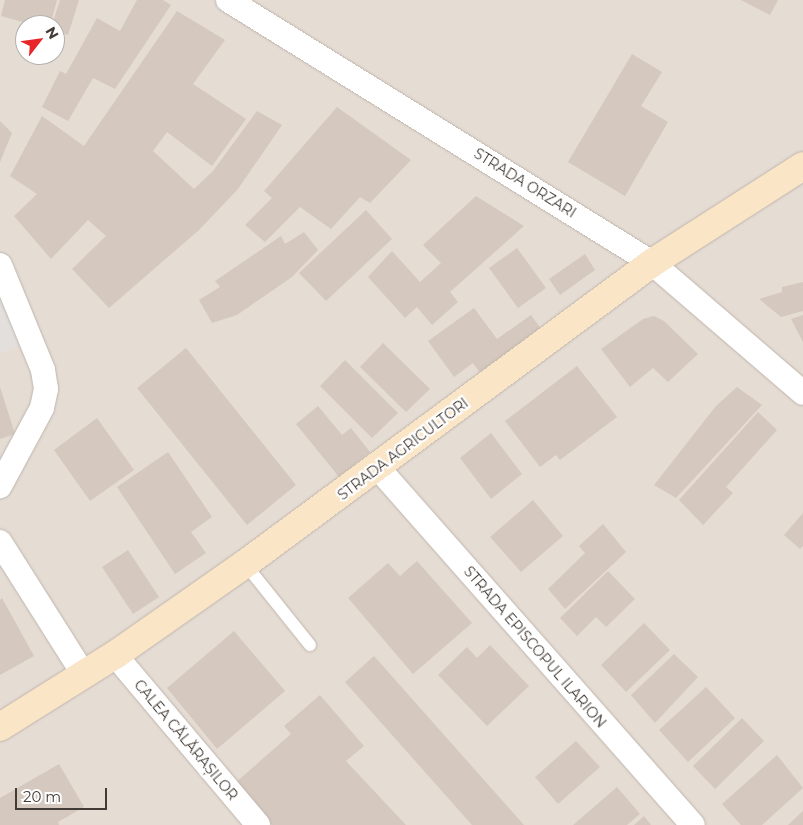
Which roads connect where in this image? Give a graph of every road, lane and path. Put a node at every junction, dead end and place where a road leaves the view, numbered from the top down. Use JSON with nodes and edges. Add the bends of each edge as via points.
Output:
{"nodes":[{"id":1,"x":228,"y":0,"type":"edge"},
{"id":2,"x":803,"y":166,"type":"edge"},
{"id":3,"x":652,"y":263,"type":"junction"},
{"id":4,"x":0,"y":265,"type":"edge"},
{"id":5,"x":803,"y":393,"type":"edge"},
{"id":6,"x":378,"y":468,"type":"junction"},
{"id":7,"x":0,"y":486,"type":"edge"},
{"id":8,"x":0,"y":542,"type":"edge"},
{"id":9,"x":245,"y":564,"type":"junction"},
{"id":10,"x":310,"y":645,"type":"dead end"},
{"id":11,"x":115,"y":655,"type":"junction"},
{"id":12,"x":84,"y":675,"type":"junction"},
{"id":13,"x":0,"y":727,"type":"edge"},
{"id":14,"x":258,"y":825,"type":"edge"},
{"id":15,"x":693,"y":825,"type":"edge"}],
"edges":[{"from":1,"to":3,"type":"street","name":"STRADA ORZARI"},
{"from":2,"to":3,"type":"street","name":"STRADA AGRICULTORI"},
{"from":3,"to":5,"type":"street","name":"STRADA ORZARI"},
{"from":3,"to":6,"type":"street","name":"STRADA AGRICULTORI"},
{"from":4,"to":7,"type":"street","via":[[43,370],[46,389],[42,408]]},
{"from":6,"to":9,"type":"street","name":"STRADA AGRICULTORI"},
{"from":6,"to":15,"type":"street","name":"STRADA EPISCOPUL ILARION"},
{"from":8,"to":12,"type":"street"},
{"from":9,"to":10,"type":"lane"},
{"from":9,"to":11,"type":"street","name":"STRADA AGRICULTORI"},
{"from":11,"to":12,"type":"street","name":"STRADA AGRICULTORI"},
{"from":11,"to":14,"type":"street","name":"CALEA CĂLĂRAȘILOR"},
{"from":12,"to":13,"type":"street","name":"STRADA AGRICULTORI"}]}
